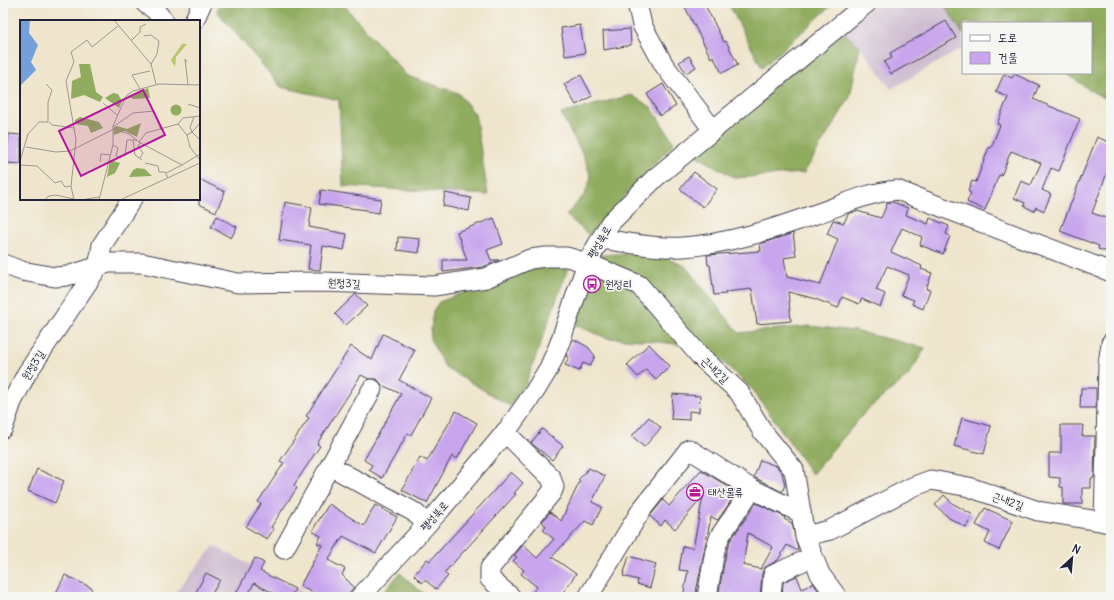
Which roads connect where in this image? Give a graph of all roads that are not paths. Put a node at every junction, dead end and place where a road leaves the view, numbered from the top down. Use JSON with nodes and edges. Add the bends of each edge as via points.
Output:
{"nodes":[{"id":1,"x":145,"y":3,"type":"edge"},
{"id":2,"x":202,"y":3,"type":"edge"},
{"id":3,"x":637,"y":3,"type":"edge"},
{"id":4,"x":867,"y":3,"type":"edge"},
{"id":5,"x":163,"y":20,"type":"edge"},
{"id":6,"x":194,"y":20,"type":"edge"},
{"id":7,"x":713,"y":130,"type":"junction"},
{"id":8,"x":131,"y":200,"type":"edge"},
{"id":9,"x":601,"y":239,"type":"junction"},
{"id":10,"x":587,"y":263,"type":"junction"},
{"id":11,"x":3,"y":264,"type":"edge"},
{"id":12,"x":98,"y":267,"type":"junction"},
{"id":13,"x":1111,"y":272,"type":"edge"},
{"id":14,"x":1111,"y":343,"type":"edge"},
{"id":15,"x":372,"y":389,"type":"dead end"},
{"id":16,"x":3,"y":428,"type":"edge"},
{"id":17,"x":505,"y":432,"type":"junction"},
{"id":18,"x":330,"y":466,"type":"junction"},
{"id":19,"x":752,"y":489,"type":"junction"},
{"id":20,"x":800,"y":513,"type":"junction"},
{"id":21,"x":1108,"y":523,"type":"edge"},
{"id":22,"x":427,"y":524,"type":"junction"},
{"id":23,"x":805,"y":536,"type":"junction"},
{"id":24,"x":284,"y":549,"type":"dead end"},
{"id":25,"x":812,"y":557,"type":"junction"},
{"id":26,"x":360,"y":597,"type":"edge"},
{"id":27,"x":511,"y":597,"type":"edge"},
{"id":28,"x":588,"y":597,"type":"edge"},
{"id":29,"x":707,"y":597,"type":"edge"},
{"id":30,"x":771,"y":597,"type":"edge"},
{"id":31,"x":837,"y":597,"type":"edge"}],
"edges":[{"from":1,"to":5,"type":"street"},
{"from":2,"to":6,"type":"street"},
{"from":3,"to":7,"type":"street","via":[[642,26],[664,66]]},
{"from":4,"to":7,"type":"street","name":"팽성북로"},
{"from":7,"to":9,"type":"street","name":"팽성북로","via":[[655,178],[610,223]]},
{"from":8,"to":12,"type":"street","name":"원정3길","via":[[102,245]]},
{"from":9,"to":10,"type":"street","name":"팽성북로"},
{"from":9,"to":13,"type":"street","via":[[682,247],[734,239],[813,216],[864,195],[897,190]]},
{"from":10,"to":12,"type":"street","name":"원정3길","via":[[567,257],[530,259],[486,278],[434,286],[323,282],[238,283],[142,263],[109,263]]},
{"from":10,"to":17,"type":"street","name":"팽성북로","via":[[549,368]]},
{"from":10,"to":20,"type":"street","name":"근내2길","via":[[639,285],[700,356],[739,392],[763,432],[794,470]]},
{"from":11,"to":12,"type":"street","name":"원정3길","via":[[22,271],[55,277]]},
{"from":12,"to":16,"type":"street","name":"원정3길","via":[[27,373],[12,402]]},
{"from":14,"to":21,"type":"street","name":"근내2길","via":[[1108,364]]},
{"from":15,"to":18,"type":"street"},
{"from":17,"to":22,"type":"street","name":"팽성북로"},
{"from":17,"to":27,"type":"street","via":[[551,478],[554,487],[490,568],[490,579]]},
{"from":18,"to":22,"type":"street","via":[[414,512]]},
{"from":18,"to":24,"type":"street"},
{"from":19,"to":20,"type":"street"},
{"from":19,"to":28,"type":"street","via":[[689,448],[642,509]]},
{"from":19,"to":29,"type":"street","via":[[720,536]]},
{"from":20,"to":23,"type":"street","name":"근내2길"},
{"from":21,"to":23,"type":"street","name":"근내2길","via":[[1038,511],[969,487],[931,480],[912,487],[830,530]]},
{"from":22,"to":26,"type":"street","name":"팽성북로"},
{"from":23,"to":25,"type":"street","name":"근내2길"},
{"from":25,"to":30,"type":"street","via":[[773,574]]},
{"from":25,"to":31,"type":"street","name":"근내2길","via":[[820,574]]}]}
